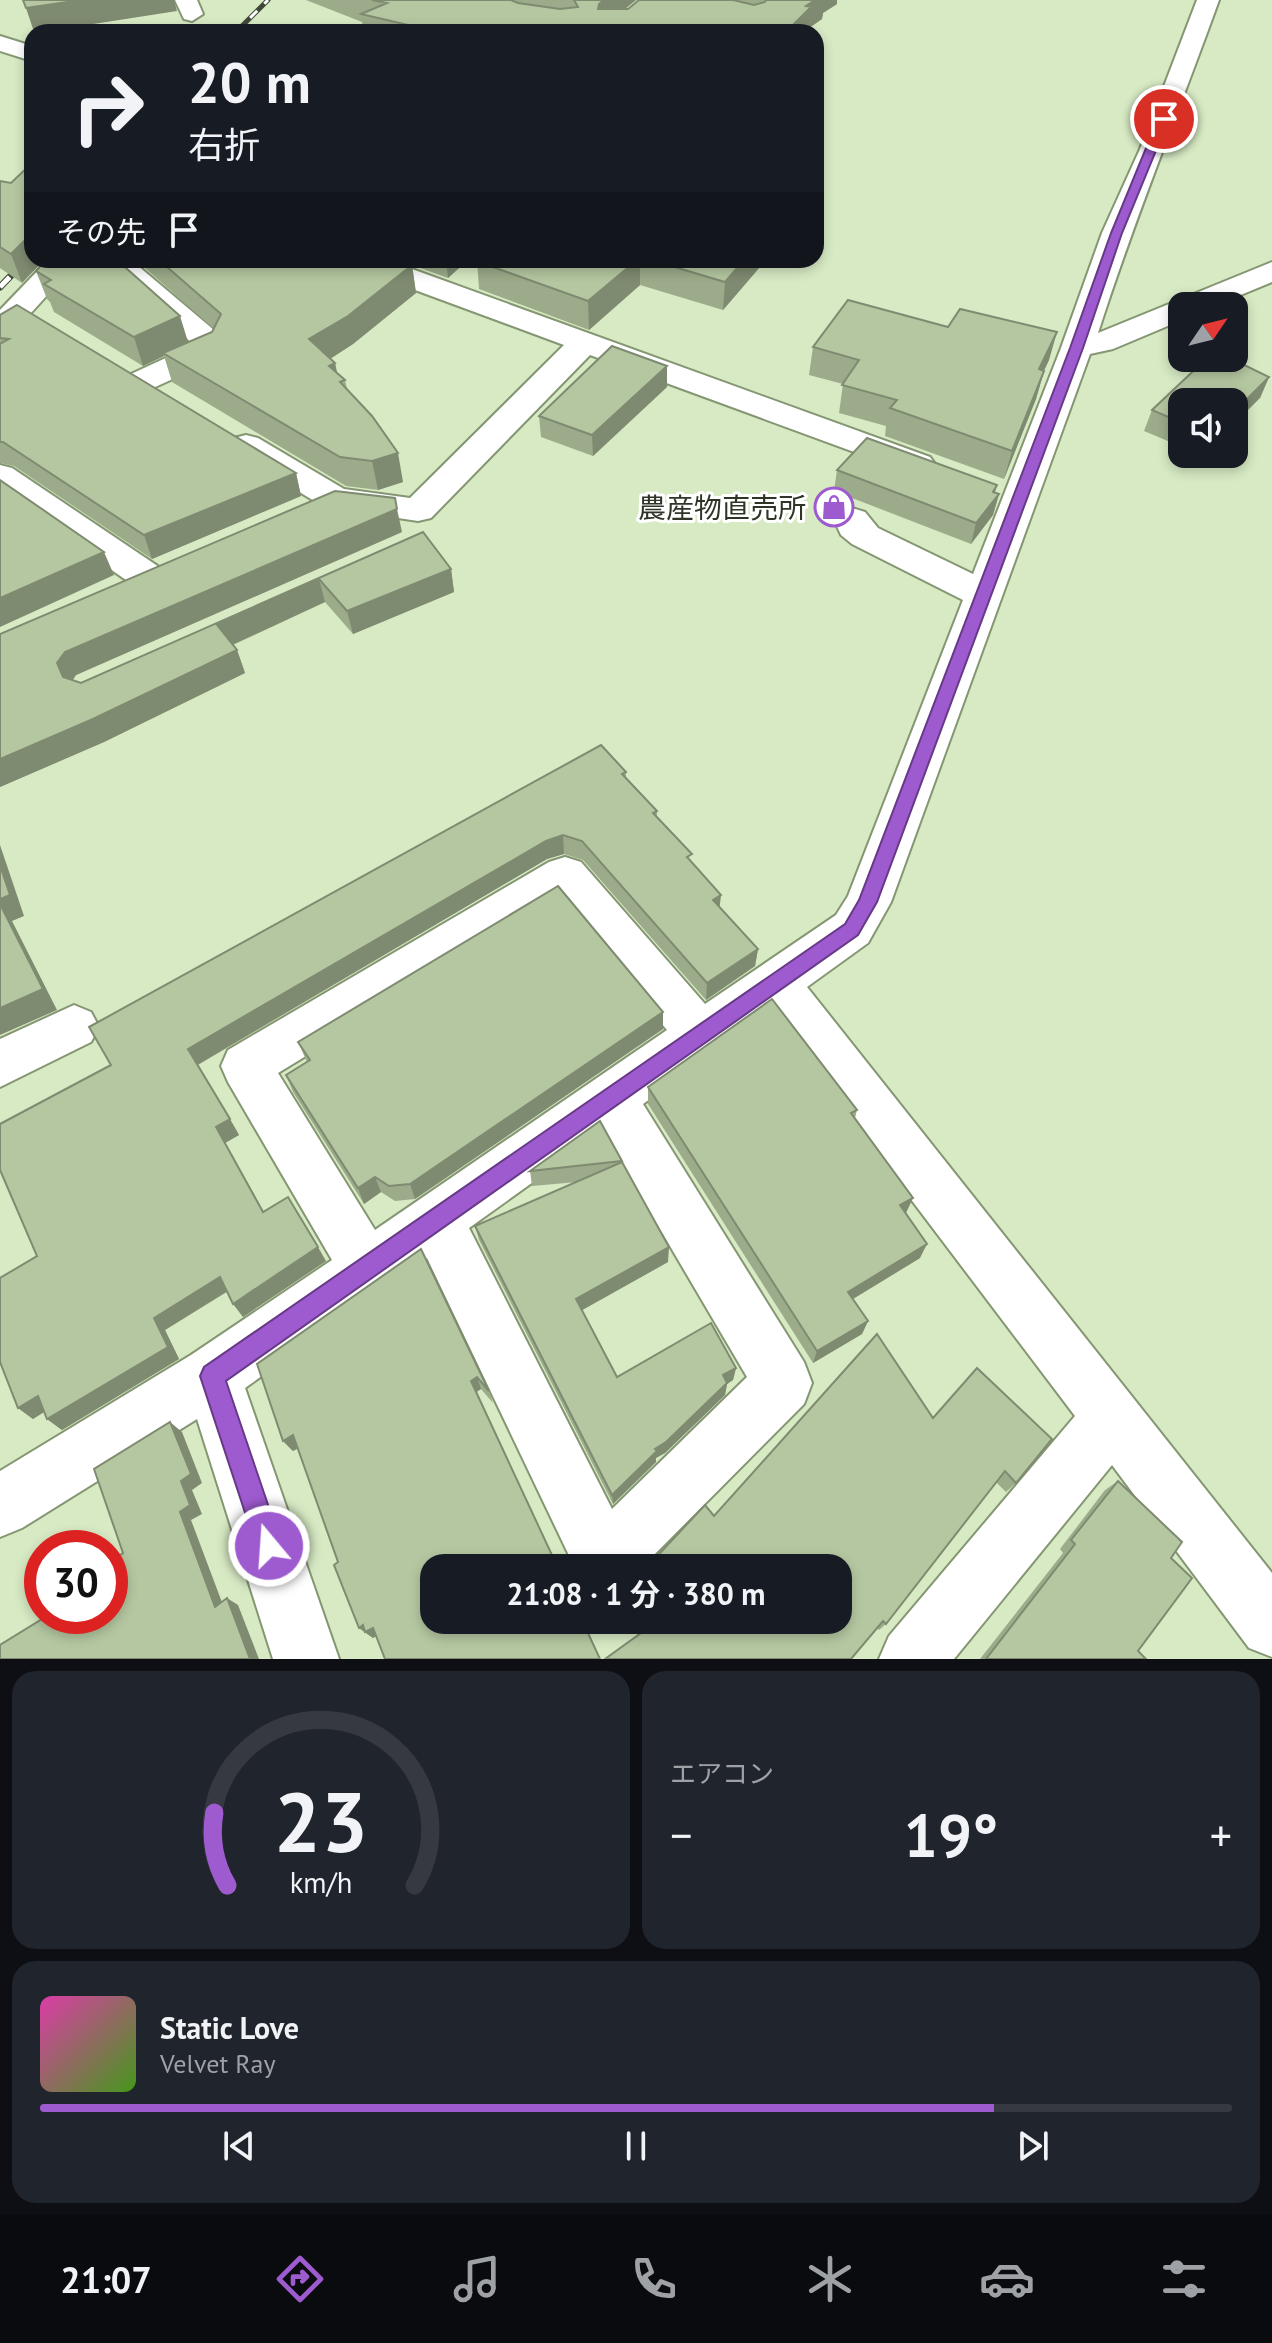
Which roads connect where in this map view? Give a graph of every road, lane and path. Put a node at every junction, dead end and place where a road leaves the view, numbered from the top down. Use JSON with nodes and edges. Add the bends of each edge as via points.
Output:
{"nodes":[{"id":1,"x":1208,"y":0,"type":"edge"},
{"id":2,"x":0,"y":43,"type":"edge"},
{"id":3,"x":24,"y":51,"type":"edge"},
{"id":4,"x":56,"y":268,"type":"edge"},
{"id":5,"x":122,"y":268,"type":"edge"},
{"id":6,"x":382,"y":268,"type":"edge"},
{"id":7,"x":479,"y":268,"type":"dead end"},
{"id":8,"x":1272,"y":271,"type":"edge"},
{"id":9,"x":1222,"y":292,"type":"edge"},
{"id":10,"x":452,"y":294,"type":"junction"},
{"id":11,"x":1168,"y":315,"type":"edge"},
{"id":12,"x":7,"y":320,"type":"edge"},
{"id":13,"x":51,"y":326,"type":"edge"},
{"id":14,"x":585,"y":342,"type":"junction"},
{"id":15,"x":1077,"y":348,"type":"junction"},
{"id":16,"x":142,"y":381,"type":"edge"},
{"id":17,"x":220,"y":429,"type":"edge"},
{"id":18,"x":944,"y":473,"type":"edge"},
{"id":19,"x":0,"y":476,"type":"edge"},
{"id":20,"x":336,"y":499,"type":"junction"},
{"id":21,"x":418,"y":510,"type":"junction"},
{"id":22,"x":293,"y":517,"type":"edge"},
{"id":23,"x":852,"y":520,"type":"dead end"},
{"id":24,"x":409,"y":547,"type":"edge"},
{"id":25,"x":982,"y":594,"type":"junction"},
{"id":26,"x":109,"y":597,"type":"edge"},
{"id":27,"x":775,"y":983,"type":"junction"},
{"id":28,"x":74,"y":1027,"type":"dead end"},
{"id":29,"x":701,"y":1035,"type":"junction"},
{"id":30,"x":0,"y":1064,"type":"edge"},
{"id":31,"x":611,"y":1098,"type":"junction"},
{"id":32,"x":437,"y":1220,"type":"junction"},
{"id":33,"x":367,"y":1267,"type":"junction"},
{"id":34,"x":212,"y":1376,"type":"junction"},
{"id":35,"x":1113,"y":1417,"type":"junction"},
{"id":36,"x":2,"y":1498,"type":"edge"},
{"id":37,"x":1272,"y":1625,"type":"edge"},
{"id":38,"x":306,"y":1659,"type":"edge"},
{"id":39,"x":912,"y":1659,"type":"edge"}],
"edges":[{"from":1,"to":15,"type":"street","via":[[1116,233]]},
{"from":2,"to":3,"type":"street"},
{"from":4,"to":12,"type":"street"},
{"from":5,"to":16,"type":"street","via":[[210,343],[201,355]]},
{"from":6,"to":10,"type":"street"},
{"from":7,"to":10,"type":"street"},
{"from":8,"to":9,"type":"street"},
{"from":10,"to":14,"type":"street"},
{"from":11,"to":15,"type":"street"},
{"from":12,"to":13,"type":"street","via":[[37,318]]},
{"from":14,"to":18,"type":"street"},
{"from":14,"to":21,"type":"street"},
{"from":15,"to":25,"type":"street","via":[[1003,495]]},
{"from":17,"to":20,"type":"street"},
{"from":19,"to":26,"type":"street","via":[[164,572]]},
{"from":20,"to":21,"type":"street"},
{"from":20,"to":22,"type":"street"},
{"from":21,"to":24,"type":"street","via":[[424,540]]},
{"from":23,"to":25,"type":"street","via":[[865,536]]},
{"from":25,"to":27,"type":"street","via":[[868,902],[852,929]]},
{"from":27,"to":29,"type":"street"},
{"from":27,"to":35,"type":"street"},
{"from":28,"to":30,"type":"street"},
{"from":29,"to":31,"type":"street"},
{"from":29,"to":33,"type":"street","via":[[565,875],[246,1066]]},
{"from":31,"to":32,"type":"street"},
{"from":31,"to":32,"type":"street","via":[[783,1383],[604,1560]]},
{"from":32,"to":33,"type":"street"},
{"from":33,"to":34,"type":"street"},
{"from":34,"to":36,"type":"street"},
{"from":34,"to":38,"type":"street"},
{"from":35,"to":37,"type":"street"},
{"from":35,"to":39,"type":"street"}]}
